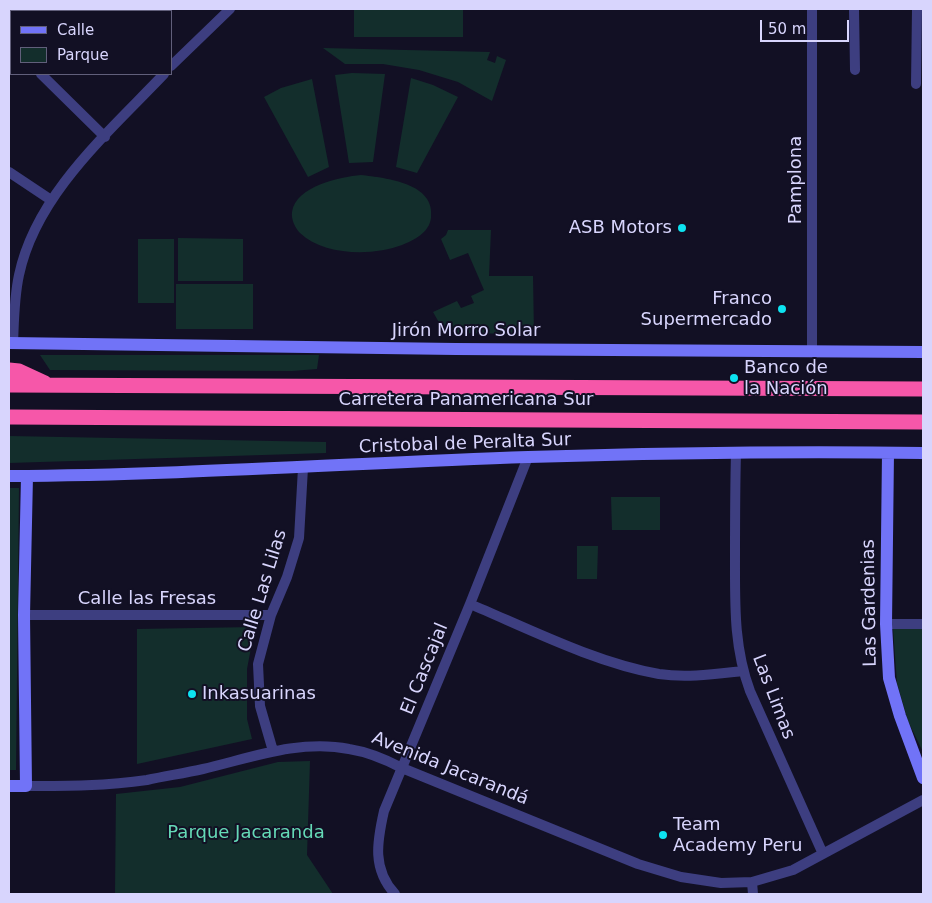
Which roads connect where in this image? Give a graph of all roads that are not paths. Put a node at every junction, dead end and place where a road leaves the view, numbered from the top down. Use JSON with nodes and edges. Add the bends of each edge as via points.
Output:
{"nodes":[{"id":1,"x":230,"y":9,"type":"edge"},
{"id":2,"x":812,"y":9,"type":"edge"},
{"id":3,"x":854,"y":9,"type":"edge"},
{"id":4,"x":917,"y":9,"type":"edge"},
{"id":5,"x":172,"y":65,"type":"edge"},
{"id":6,"x":855,"y":70,"type":"dead end"},
{"id":7,"x":42,"y":75,"type":"edge"},
{"id":8,"x":163,"y":75,"type":"edge"},
{"id":9,"x":916,"y":84,"type":"dead end"},
{"id":10,"x":105,"y":137,"type":"junction"},
{"id":11,"x":9,"y":172,"type":"edge"},
{"id":12,"x":51,"y":200,"type":"junction"},
{"id":13,"x":11,"y":344,"type":"edge"},
{"id":14,"x":812,"y":350,"type":"junction"},
{"id":15,"x":923,"y":352,"type":"edge"},
{"id":16,"x":9,"y":370,"type":"edge"},
{"id":17,"x":9,"y":385,"type":"edge"},
{"id":18,"x":51,"y":385,"type":"junction"},
{"id":19,"x":923,"y":389,"type":"edge"},
{"id":20,"x":9,"y":417,"type":"edge"},
{"id":21,"x":923,"y":422,"type":"edge"},
{"id":22,"x":736,"y":453,"type":"junction"},
{"id":23,"x":888,"y":453,"type":"junction"},
{"id":24,"x":923,"y":453,"type":"edge"},
{"id":25,"x":528,"y":457,"type":"junction"},
{"id":26,"x":303,"y":468,"type":"junction"},
{"id":27,"x":9,"y":476,"type":"edge"},
{"id":28,"x":27,"y":476,"type":"junction"},
{"id":29,"x":470,"y":604,"type":"junction"},
{"id":30,"x":24,"y":615,"type":"junction"},
{"id":31,"x":271,"y":615,"type":"junction"},
{"id":32,"x":886,"y":624,"type":"junction"},
{"id":33,"x":923,"y":624,"type":"edge"},
{"id":34,"x":742,"y":671,"type":"junction"},
{"id":35,"x":273,"y":751,"type":"junction"},
{"id":36,"x":402,"y":768,"type":"junction"},
{"id":37,"x":923,"y":778,"type":"edge"},
{"id":38,"x":9,"y":786,"type":"edge"},
{"id":39,"x":26,"y":786,"type":"junction"},
{"id":40,"x":923,"y":800,"type":"edge"},
{"id":41,"x":823,"y":854,"type":"junction"},
{"id":42,"x":752,"y":882,"type":"junction"},
{"id":43,"x":394,"y":894,"type":"edge"},
{"id":44,"x":753,"y":894,"type":"edge"}],
"edges":[{"from":1,"to":5,"type":"street"},
{"from":2,"to":14,"type":"street","name":"Pamplona"},
{"from":3,"to":6,"type":"street"},
{"from":4,"to":9,"type":"street"},
{"from":7,"to":10,"type":"street"},
{"from":8,"to":10,"type":"street"},
{"from":10,"to":12,"type":"street"},
{"from":11,"to":12,"type":"street"},
{"from":12,"to":13,"type":"street","via":[[36,227],[19,274]]},
{"from":13,"to":14,"type":"street","name":"Jirón Morro Solar"},
{"from":14,"to":15,"type":"street","name":"Jirón Morro Solar"},
{"from":16,"to":18,"type":"highway"},
{"from":17,"to":18,"type":"highway","name":"Carretera Panamericana Sur"},
{"from":18,"to":19,"type":"highway","name":"Carretera Panamericana Sur"},
{"from":20,"to":21,"type":"highway","name":"Carretera Panamericana Sur"},
{"from":22,"to":23,"type":"street","name":"Cristobal de Peralta Sur"},
{"from":22,"to":25,"type":"street","name":"Cristobal de Peralta Sur"},
{"from":22,"to":34,"type":"street","name":"Las Limas","via":[[735,616]]},
{"from":23,"to":24,"type":"street","name":"Cristobal de Peralta Sur"},
{"from":23,"to":32,"type":"street","name":"Las Gardenias"},
{"from":25,"to":26,"type":"street","name":"Cristobal de Peralta Sur"},
{"from":25,"to":29,"type":"street","name":"El Cascajal"},
{"from":26,"to":28,"type":"street","name":"Cristobal de Peralta Sur"},
{"from":26,"to":31,"type":"street","name":"Calle Las Lilas","via":[[299,538]]},
{"from":27,"to":28,"type":"street","name":"Cristobal de Peralta Sur"},
{"from":28,"to":30,"type":"street"},
{"from":29,"to":34,"type":"street","via":[[605,661],[660,674],[699,676]]},
{"from":29,"to":36,"type":"street","name":"El Cascajal"},
{"from":30,"to":31,"type":"street","name":"Calle las Fresas"},
{"from":30,"to":39,"type":"street"},
{"from":31,"to":35,"type":"street","name":"Calle Las Lilas","via":[[258,664],[260,706]]},
{"from":32,"to":33,"type":"street"},
{"from":32,"to":37,"type":"street","name":"Las Gardenias","via":[[889,678]]},
{"from":34,"to":41,"type":"street","name":"Las Limas"},
{"from":35,"to":36,"type":"street","name":"Avenida Jacarandá","via":[[317,746],[348,748]]},
{"from":35,"to":39,"type":"street","name":"Avenida Jacarandá","via":[[146,780],[101,786]]},
{"from":36,"to":42,"type":"street","name":"Avenida Jacarandá","via":[[638,864],[688,879]]},
{"from":36,"to":43,"type":"street","name":"El Cascajal","via":[[384,811],[378,837],[378,861],[383,880]]},
{"from":38,"to":39,"type":"street","name":"Avenida Jacarandá"},
{"from":40,"to":41,"type":"street","name":"Avenida Jacarandá"},
{"from":41,"to":42,"type":"street","name":"Avenida Jacarandá","via":[[794,870]]},
{"from":42,"to":44,"type":"street"}]}
